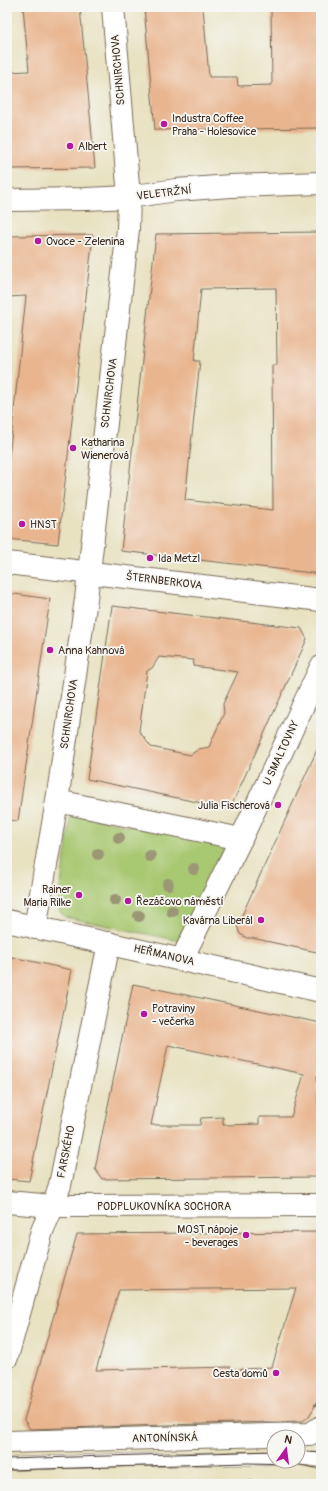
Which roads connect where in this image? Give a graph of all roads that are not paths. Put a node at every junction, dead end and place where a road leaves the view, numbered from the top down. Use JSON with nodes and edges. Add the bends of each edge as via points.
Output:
{"nodes":[{"id":1,"x":113,"y":7,"type":"edge"},
{"id":2,"x":321,"y":183,"type":"edge"},
{"id":3,"x":129,"y":197,"type":"junction"},
{"id":4,"x":7,"y":200,"type":"edge"},
{"id":5,"x":7,"y":563,"type":"edge"},
{"id":6,"x":89,"y":572,"type":"junction"},
{"id":7,"x":321,"y":600,"type":"edge"},
{"id":8,"x":321,"y":667,"type":"edge"},
{"id":9,"x":57,"y":801,"type":"junction"},
{"id":10,"x":241,"y":838,"type":"junction"},
{"id":11,"x":7,"y":921,"type":"edge"},
{"id":12,"x":35,"y":928,"type":"junction"},
{"id":13,"x":109,"y":943,"type":"junction"},
{"id":14,"x":182,"y":959,"type":"junction"},
{"id":15,"x":321,"y":991,"type":"edge"},
{"id":16,"x":7,"y":1202,"type":"edge"},
{"id":17,"x":321,"y":1205,"type":"edge"},
{"id":18,"x":53,"y":1206,"type":"junction"},
{"id":19,"x":7,"y":1357,"type":"edge"},
{"id":20,"x":321,"y":1427,"type":"edge"},
{"id":21,"x":7,"y":1442,"type":"edge"},
{"id":22,"x":266,"y":1458,"type":"edge"},
{"id":23,"x":306,"y":1459,"type":"edge"},
{"id":24,"x":318,"y":1460,"type":"edge"},
{"id":25,"x":7,"y":1464,"type":"edge"}],
"edges":[{"from":1,"to":3,"type":"street","name":"SCHNIRCHOVA"},
{"from":2,"to":3,"type":"street","name":"VELETRŽNÍ","via":[[231,186]]},
{"from":3,"to":4,"type":"street","name":"VELETRŽNÍ"},
{"from":3,"to":6,"type":"street","name":"SCHNIRCHOVA","via":[[128,229]]},
{"from":5,"to":6,"type":"street","name":"ŠTERNBERKOVA"},
{"from":6,"to":7,"type":"street","name":"ŠTERNBERKOVA"},
{"from":6,"to":9,"type":"street","name":"SCHNIRCHOVA"},
{"from":8,"to":10,"type":"street","name":"U SMALTOVNY"},
{"from":9,"to":10,"type":"street"},
{"from":9,"to":12,"type":"street"},
{"from":10,"to":14,"type":"street"},
{"from":11,"to":12,"type":"street","name":"HEŘMANOVA"},
{"from":12,"to":13,"type":"street","name":"HEŘMANOVA"},
{"from":13,"to":14,"type":"street","name":"HEŘMANOVA"},
{"from":13,"to":18,"type":"street","name":"FARSKÉHO","via":[[60,1185]]},
{"from":14,"to":15,"type":"street","name":"HEŘMANOVA"},
{"from":16,"to":18,"type":"street","name":"PODPLUKOVNÍKA SOCHORA"},
{"from":17,"to":18,"type":"street","name":"PODPLUKOVNÍKA SOCHORA"},
{"from":18,"to":19,"type":"street","name":"FARSKÉHO","via":[[42,1231]]},
{"from":20,"to":21,"type":"street","name":"ANTONÍNSKÁ","via":[[310,1434]]},
{"from":22,"to":25,"type":"lane"},
{"from":23,"to":24,"type":"lane"}]}
